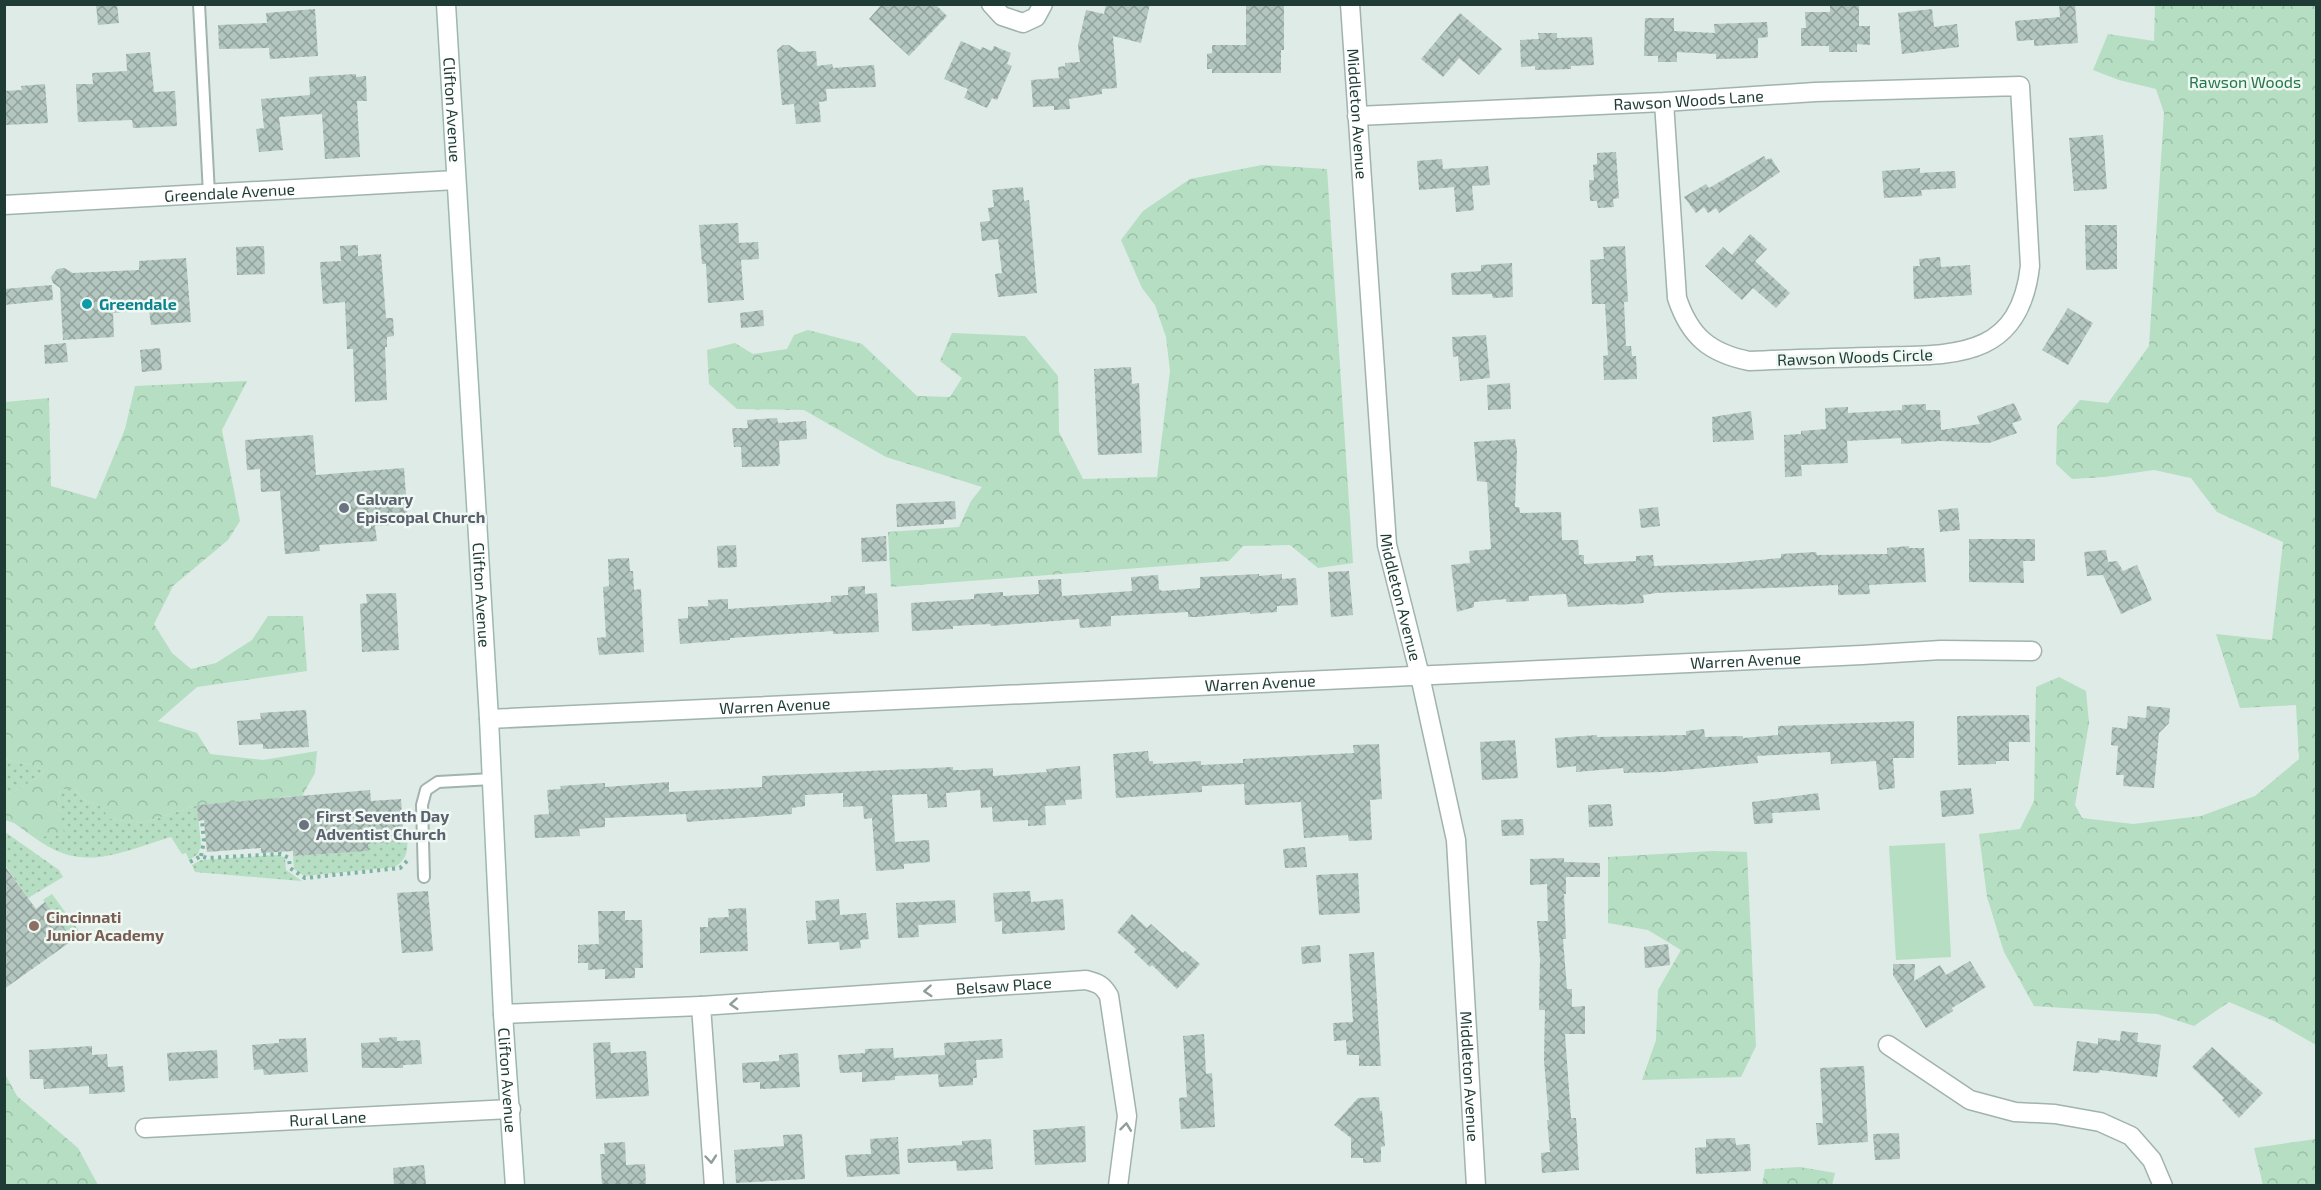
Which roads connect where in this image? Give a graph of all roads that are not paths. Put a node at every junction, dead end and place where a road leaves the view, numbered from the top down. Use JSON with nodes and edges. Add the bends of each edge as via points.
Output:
{"nodes":[{"id":1,"x":199,"y":4,"type":"edge"},
{"id":2,"x":446,"y":4,"type":"edge"},
{"id":3,"x":991,"y":4,"type":"edge"},
{"id":4,"x":1043,"y":4,"type":"edge"},
{"id":5,"x":1350,"y":4,"type":"edge"},
{"id":6,"x":2020,"y":86,"type":"joint"},
{"id":7,"x":1664,"y":102,"type":"junction"},
{"id":8,"x":1356,"y":116,"type":"junction"},
{"id":9,"x":456,"y":180,"type":"junction"},
{"id":10,"x":209,"y":194,"type":"junction"},
{"id":11,"x":4,"y":205,"type":"edge"},
{"id":12,"x":2032,"y":651,"type":"dead end"},
{"id":13,"x":1420,"y":676,"type":"junction"},
{"id":14,"x":489,"y":719,"type":"junction"},
{"id":15,"x":492,"y":779,"type":"junction"},
{"id":16,"x":424,"y":877,"type":"dead end"},
{"id":17,"x":701,"y":1006,"type":"junction"},
{"id":18,"x":503,"y":1014,"type":"junction"},
{"id":19,"x":1888,"y":1045,"type":"dead end"},
{"id":20,"x":511,"y":1109,"type":"junction"},
{"id":21,"x":145,"y":1128,"type":"dead end"},
{"id":22,"x":515,"y":1185,"type":"edge"},
{"id":23,"x":714,"y":1185,"type":"edge"},
{"id":24,"x":1118,"y":1185,"type":"edge"},
{"id":25,"x":1476,"y":1185,"type":"edge"},
{"id":26,"x":2163,"y":1185,"type":"edge"}],
"edges":[{"from":1,"to":10,"type":"lane"},
{"from":2,"to":9,"type":"street","name":"Clifton Avenue"},
{"from":3,"to":4,"type":"street","via":[[1002,16],[1023,23],[1036,17]]},
{"from":5,"to":8,"type":"street","name":"Middleton Avenue"},
{"from":6,"to":7,"type":"street","name":"Rawson Woods Lane","via":[[1815,92]]},
{"from":6,"to":7,"type":"street","name":"Rawson Woods Circle","via":[[2030,266],[2027,288],[2008,326],[1985,343],[1952,354],[1749,361],[1729,357],[1695,334],[1683,318],[1677,298]]},
{"from":7,"to":8,"type":"street","name":"Rawson Woods Lane"},
{"from":8,"to":13,"type":"street","name":"Middleton Avenue","via":[[1387,545]]},
{"from":9,"to":10,"type":"street","name":"Greendale Avenue"},
{"from":9,"to":14,"type":"street","name":"Clifton Avenue"},
{"from":10,"to":11,"type":"street","name":"Greendale Avenue"},
{"from":12,"to":13,"type":"street","name":"Warren Avenue","via":[[1941,650]]},
{"from":13,"to":14,"type":"street","name":"Warren Avenue"},
{"from":13,"to":25,"type":"street","name":"Middleton Avenue","via":[[1456,840]]},
{"from":14,"to":15,"type":"street","name":"Clifton Avenue"},
{"from":15,"to":16,"type":"lane","via":[[438,782],[426,790],[422,805]]},
{"from":15,"to":18,"type":"street","name":"Clifton Avenue"},
{"from":17,"to":18,"type":"street","name":"Belsaw Place"},
{"from":17,"to":23,"type":"street","one_way":true},
{"from":24,"to":17,"type":"street","name":"Belsaw Place","one_way":true,"via":[[1127,1116],[1109,996],[1098,983],[1086,980]]},
{"from":18,"to":20,"type":"street","name":"Clifton Avenue"},
{"from":19,"to":26,"type":"street","via":[[1970,1100],[2016,1112],[2100,1122],[2131,1136],[2152,1160]]},
{"from":20,"to":21,"type":"street","name":"Rural Lane"},
{"from":20,"to":22,"type":"street","name":"Clifton Avenue"}]}
